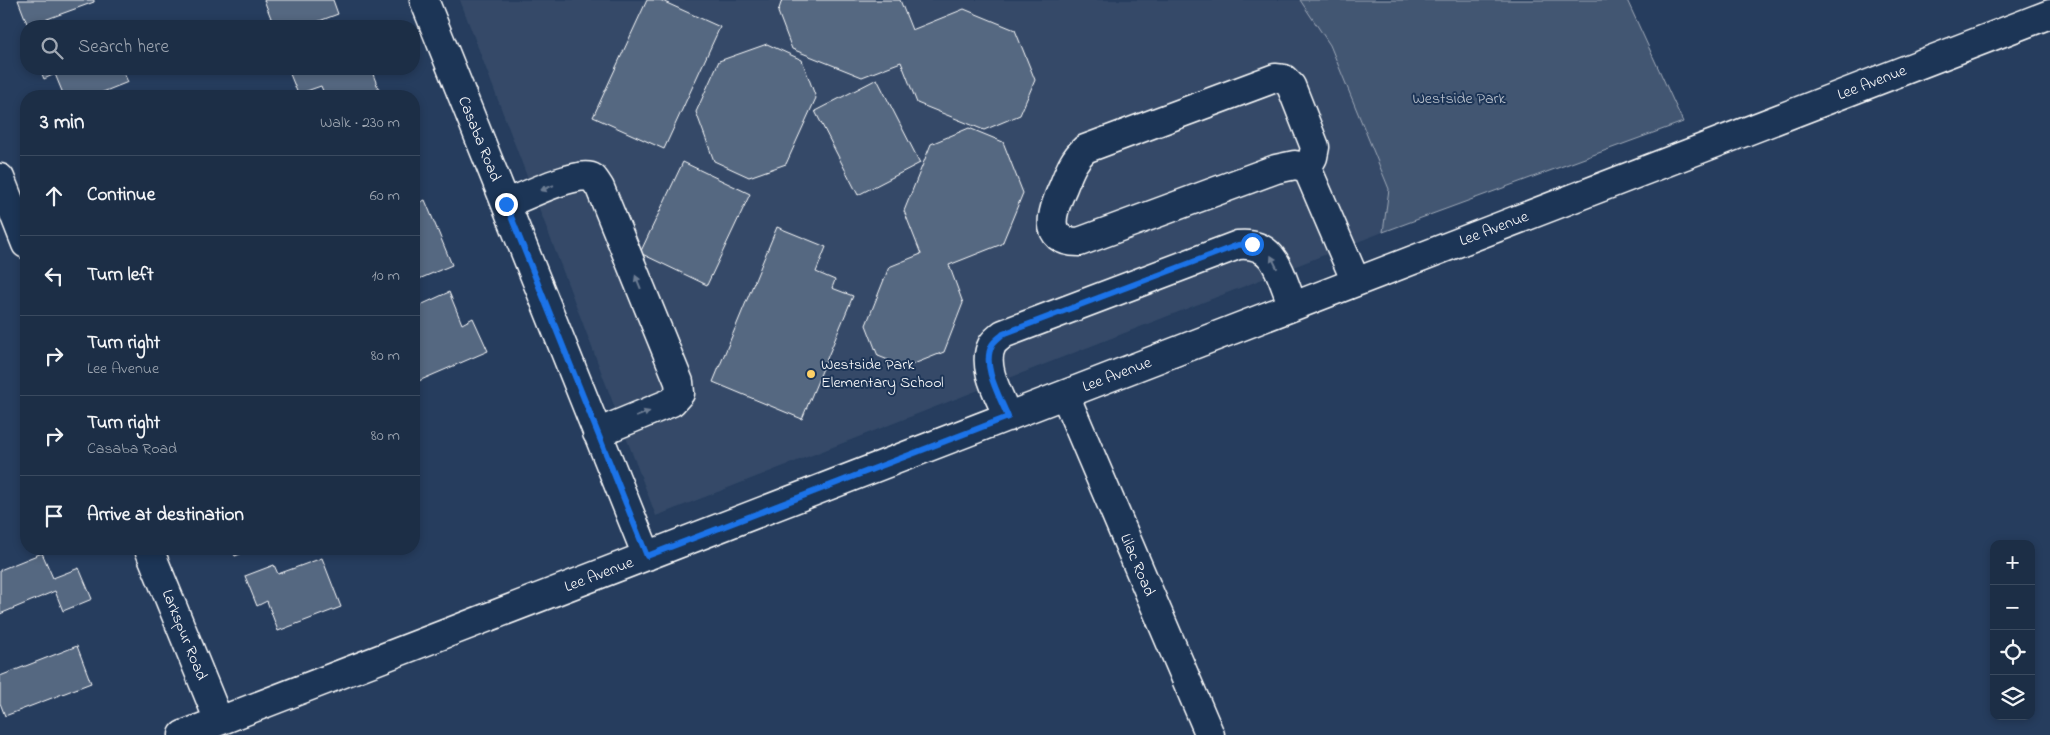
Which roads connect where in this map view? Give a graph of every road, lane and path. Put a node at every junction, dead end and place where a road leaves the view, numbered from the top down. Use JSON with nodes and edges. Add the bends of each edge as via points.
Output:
{"nodes":[{"id":1,"x":424,"y":0,"type":"edge"},
{"id":2,"x":2050,"y":14,"type":"edge"},
{"id":3,"x":1307,"y":168,"type":"junction"},
{"id":4,"x":0,"y":178,"type":"edge"},
{"id":5,"x":506,"y":204,"type":"junction"},
{"id":6,"x":20,"y":229,"type":"edge"},
{"id":7,"x":1356,"y":282,"type":"junction"},
{"id":8,"x":1293,"y":306,"type":"junction"},
{"id":9,"x":1065,"y":395,"type":"junction"},
{"id":10,"x":1008,"y":417,"type":"junction"},
{"id":11,"x":597,"y":433,"type":"junction"},
{"id":12,"x":151,"y":555,"type":"edge"},
{"id":13,"x":647,"y":556,"type":"junction"},
{"id":14,"x":219,"y":721,"type":"junction"},
{"id":15,"x":183,"y":735,"type":"edge"},
{"id":16,"x":1210,"y":735,"type":"edge"}],
"edges":[{"from":1,"to":5,"type":"street","name":"Casaba Road"},
{"from":2,"to":7,"type":"street","name":"Lee Avenue"},
{"from":3,"to":3,"type":"street","via":[[1314,147],[1291,86],[1284,79],[1275,78],[1085,150],[1075,158],[1051,220],[1060,237],[1079,242],[1276,169],[1295,165]]},
{"from":3,"to":7,"type":"street"},
{"from":4,"to":6,"type":"street"},
{"from":5,"to":11,"type":"street","name":"Casaba Road"},
{"from":11,"to":5,"type":"street","one_way":true,"via":[[672,402],[680,393],[679,382],[600,188],[592,178],[583,175],[571,178]]},
{"from":7,"to":8,"type":"street","name":"Lee Avenue"},
{"from":8,"to":9,"type":"street","name":"Lee Avenue"},
{"from":8,"to":10,"type":"street","one_way":true,"via":[[1271,255],[1252,244],[1238,245],[1003,334],[992,345],[989,360],[992,377]]},
{"from":9,"to":10,"type":"street","name":"Lee Avenue"},
{"from":9,"to":16,"type":"street","name":"Lilac Road"},
{"from":10,"to":13,"type":"street","name":"Lee Avenue"},
{"from":11,"to":13,"type":"street","name":"Casaba Road"},
{"from":12,"to":14,"type":"street","name":"Larkspur Road"},
{"from":13,"to":14,"type":"street","name":"Lee Avenue"},
{"from":14,"to":15,"type":"street","name":"Lee Avenue"}]}
